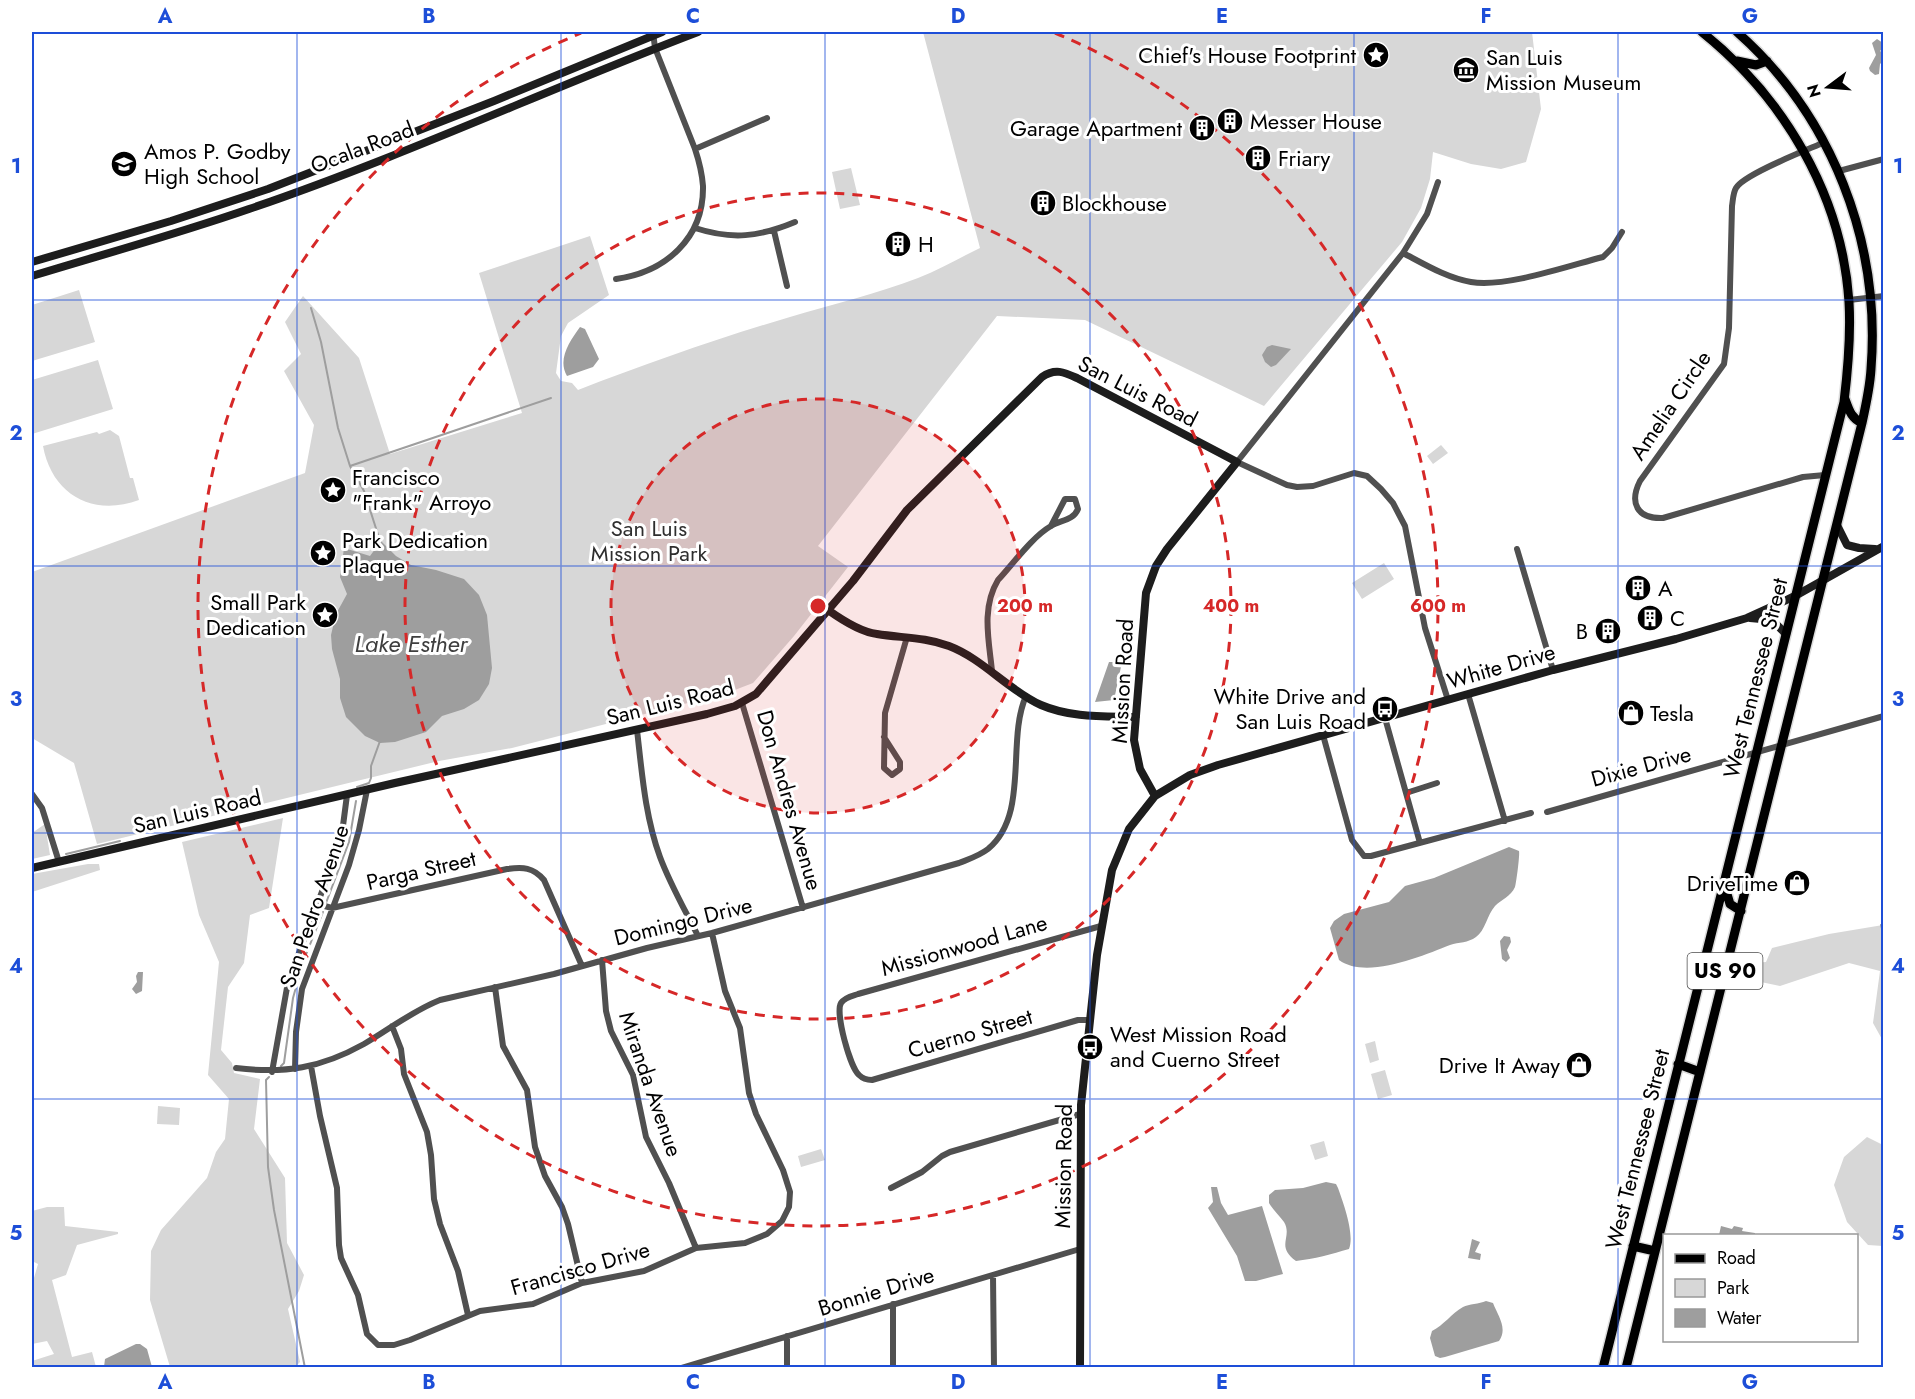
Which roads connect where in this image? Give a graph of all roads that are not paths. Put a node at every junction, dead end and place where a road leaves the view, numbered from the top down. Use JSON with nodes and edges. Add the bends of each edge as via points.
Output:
{"nodes":[{"id":1,"x":698,"y":32,"type":"edge"},
{"id":2,"x":1702,"y":32,"type":"edge"},
{"id":3,"x":1737,"y":32,"type":"edge"},
{"id":4,"x":656,"y":33,"type":"edge"},
{"id":5,"x":655,"y":48,"type":"junction"},
{"id":6,"x":1735,"y":60,"type":"junction"},
{"id":7,"x":1767,"y":61,"type":"junction"},
{"id":8,"x":767,"y":118,"type":"dead end"},
{"id":9,"x":442,"y":122,"type":"junction"},
{"id":10,"x":446,"y":134,"type":"junction"},
{"id":11,"x":1825,"y":142,"type":"junction"},
{"id":12,"x":695,"y":149,"type":"junction"},
{"id":13,"x":1804,"y":152,"type":"junction"},
{"id":14,"x":1884,"y":159,"type":"edge"},
{"id":15,"x":337,"y":162,"type":"junction"},
{"id":16,"x":326,"y":167,"type":"junction"},
{"id":17,"x":1839,"y":171,"type":"junction"},
{"id":18,"x":342,"y":174,"type":"junction"},
{"id":19,"x":330,"y":179,"type":"junction"},
{"id":20,"x":1438,"y":182,"type":"dead end"},
{"id":21,"x":249,"y":195,"type":"junction"},
{"id":22,"x":248,"y":210,"type":"junction"},
{"id":23,"x":795,"y":222,"type":"dead end"},
{"id":24,"x":150,"y":228,"type":"junction"},
{"id":25,"x":694,"y":228,"type":"junction"},
{"id":26,"x":774,"y":231,"type":"junction"},
{"id":27,"x":134,"y":232,"type":"junction"},
{"id":28,"x":1622,"y":232,"type":"dead end"},
{"id":29,"x":154,"y":240,"type":"junction"},
{"id":30,"x":137,"y":245,"type":"junction"},
{"id":31,"x":1403,"y":253,"type":"junction"},
{"id":32,"x":32,"y":262,"type":"edge"},
{"id":33,"x":32,"y":276,"type":"edge"},
{"id":34,"x":616,"y":279,"type":"dead end"},
{"id":35,"x":787,"y":286,"type":"dead end"},
{"id":36,"x":1884,"y":296,"type":"edge"},
{"id":37,"x":1870,"y":297,"type":"junction"},
{"id":38,"x":1849,"y":300,"type":"junction"},
{"id":39,"x":1844,"y":397,"type":"junction"},
{"id":40,"x":1863,"y":423,"type":"junction"},
{"id":41,"x":1237,"y":462,"type":"junction"},
{"id":42,"x":1825,"y":475,"type":"junction"},
{"id":43,"x":1837,"y":525,"type":"junction"},
{"id":44,"x":1051,"y":526,"type":"junction"},
{"id":45,"x":1881,"y":547,"type":"edge"},
{"id":46,"x":1517,"y":549,"type":"dead end"},
{"id":47,"x":1822,"y":581,"type":"junction"},
{"id":48,"x":1795,"y":596,"type":"junction"},
{"id":49,"x":828,"y":610,"type":"junction"},
{"id":50,"x":1747,"y":618,"type":"junction"},
{"id":51,"x":1786,"y":634,"type":"junction"},
{"id":52,"x":907,"y":637,"type":"junction"},
{"id":53,"x":1553,"y":669,"type":"junction"},
{"id":54,"x":992,"y":671,"type":"junction"},
{"id":55,"x":1468,"y":694,"type":"junction"},
{"id":56,"x":1026,"y":696,"type":"junction"},
{"id":57,"x":1448,"y":700,"type":"junction"},
{"id":58,"x":742,"y":703,"type":"junction"},
{"id":59,"x":1884,"y":716,"type":"edge"},
{"id":60,"x":1136,"y":717,"type":"junction"},
{"id":61,"x":1385,"y":718,"type":"junction"},
{"id":62,"x":637,"y":730,"type":"junction"},
{"id":63,"x":1323,"y":735,"type":"junction"},
{"id":64,"x":884,"y":737,"type":"junction"},
{"id":65,"x":1782,"y":745,"type":"junction"},
{"id":66,"x":1756,"y":754,"type":"junction"},
{"id":67,"x":1437,"y":783,"type":"dead end"},
{"id":68,"x":367,"y":790,"type":"junction"},
{"id":69,"x":1406,"y":793,"type":"junction"},
{"id":70,"x":32,"y":794,"type":"edge"},
{"id":71,"x":347,"y":795,"type":"junction"},
{"id":72,"x":1155,"y":796,"type":"junction"},
{"id":73,"x":1547,"y":812,"type":"dead end"},
{"id":74,"x":1531,"y":813,"type":"dead end"},
{"id":75,"x":1505,"y":821,"type":"junction"},
{"id":76,"x":1420,"y":843,"type":"junction"},
{"id":77,"x":58,"y":862,"type":"junction"},
{"id":78,"x":32,"y":868,"type":"edge"},
{"id":79,"x":1724,"y":884,"type":"junction"},
{"id":80,"x":317,"y":904,"type":"junction"},
{"id":81,"x":332,"y":908,"type":"junction"},
{"id":82,"x":803,"y":908,"type":"junction"},
{"id":83,"x":1741,"y":911,"type":"junction"},
{"id":84,"x":1101,"y":926,"type":"junction"},
{"id":85,"x":712,"y":933,"type":"junction"},
{"id":86,"x":698,"y":936,"type":"junction"},
{"id":87,"x":602,"y":960,"type":"junction"},
{"id":88,"x":582,"y":966,"type":"junction"},
{"id":89,"x":495,"y":987,"type":"junction"},
{"id":90,"x":1089,"y":1020,"type":"junction"},
{"id":91,"x":392,"y":1026,"type":"junction"},
{"id":92,"x":1678,"y":1064,"type":"junction"},
{"id":93,"x":311,"y":1066,"type":"junction"},
{"id":94,"x":237,"y":1068,"type":"dead end"},
{"id":95,"x":295,"y":1069,"type":"junction"},
{"id":96,"x":272,"y":1072,"type":"junction"},
{"id":97,"x":1700,"y":1072,"type":"junction"},
{"id":98,"x":862,"y":1078,"type":"joint"},
{"id":99,"x":1080,"y":1114,"type":"junction"},
{"id":100,"x":891,"y":1188,"type":"dead end"},
{"id":101,"x":1633,"y":1246,"type":"junction"},
{"id":102,"x":696,"y":1248,"type":"junction"},
{"id":103,"x":1080,"y":1249,"type":"junction"},
{"id":104,"x":1655,"y":1251,"type":"junction"},
{"id":105,"x":993,"y":1275,"type":"junction"},
{"id":106,"x":582,"y":1283,"type":"junction"},
{"id":107,"x":893,"y":1304,"type":"junction"},
{"id":108,"x":468,"y":1315,"type":"junction"},
{"id":109,"x":787,"y":1336,"type":"junction"},
{"id":110,"x":681,"y":1368,"type":"edge"},
{"id":111,"x":787,"y":1368,"type":"edge"},
{"id":112,"x":893,"y":1368,"type":"edge"},
{"id":113,"x":994,"y":1368,"type":"edge"},
{"id":114,"x":1080,"y":1368,"type":"edge"},
{"id":115,"x":1603,"y":1368,"type":"edge"},
{"id":116,"x":1626,"y":1368,"type":"edge"}],
"edges":[{"from":1,"to":5,"type":"street","name":"Ocala Road"},
{"from":2,"to":6,"type":"main road","name":"West Tennessee Street","number":"US 90"},
{"from":3,"to":7,"type":"main road","name":"West Tennessee Street","number":"US 90"},
{"from":4,"to":5,"type":"street"},
{"from":4,"to":9,"type":"street","name":"Ocala Road"},
{"from":5,"to":10,"type":"street","name":"Ocala Road"},
{"from":5,"to":12,"type":"street"},
{"from":6,"to":7,"type":"main road","via":[[1756,65]]},
{"from":6,"to":13,"type":"main road","name":"West Tennessee Street","number":"US 90","via":[[1783,116]]},
{"from":7,"to":11,"type":"main road","name":"West Tennessee Street","number":"US 90"},
{"from":8,"to":12,"type":"street"},
{"from":9,"to":10,"type":"street"},
{"from":9,"to":15,"type":"street","name":"Ocala Road"},
{"from":10,"to":18,"type":"street","name":"Ocala Road"},
{"from":11,"to":13,"type":"street","name":"Amelia Circle"},
{"from":11,"to":17,"type":"main road","name":"West Tennessee Street","number":"US 90"},
{"from":12,"to":25,"type":"street","via":[[703,186]]},
{"from":13,"to":38,"type":"main road","name":"West Tennessee Street","number":"US 90","via":[[1835,224]]},
{"from":13,"to":42,"type":"street","name":"Amelia Circle","via":[[1743,180],[1736,189],[1724,364],[1640,481],[1635,502],[1647,517],[1663,518],[1803,477]]},
{"from":14,"to":17,"type":"street"},
{"from":15,"to":16,"type":"street","name":"Ocala Road"},
{"from":15,"to":18,"type":"street"},
{"from":16,"to":19,"type":"street"},
{"from":16,"to":21,"type":"street","name":"Ocala Road"},
{"from":17,"to":37,"type":"main road","name":"West Tennessee Street","number":"US 90","via":[[1860,233]]},
{"from":18,"to":19,"type":"street","name":"Ocala Road"},
{"from":19,"to":22,"type":"street","name":"Ocala Road"},
{"from":20,"to":31,"type":"street","name":"Mission Road","via":[[1427,214]]},
{"from":21,"to":22,"type":"street"},
{"from":21,"to":24,"type":"street","name":"Ocala Road"},
{"from":22,"to":29,"type":"street","name":"Ocala Road"},
{"from":23,"to":26,"type":"street"},
{"from":24,"to":27,"type":"street","name":"Ocala Road"},
{"from":24,"to":29,"type":"street"},
{"from":25,"to":26,"type":"street","via":[[730,236]]},
{"from":25,"to":34,"type":"street","via":[[675,254],[657,267]]},
{"from":26,"to":35,"type":"street"},
{"from":27,"to":30,"type":"street"},
{"from":27,"to":32,"type":"street","name":"Ocala Road"},
{"from":28,"to":31,"type":"street","via":[[1603,257],[1488,284],[1469,282]]},
{"from":29,"to":30,"type":"street","name":"Ocala Road"},
{"from":30,"to":33,"type":"street","name":"Ocala Road"},
{"from":31,"to":41,"type":"street","name":"Mission Road"},
{"from":36,"to":37,"type":"street"},
{"from":37,"to":38,"type":"street"},
{"from":37,"to":40,"type":"main road","name":"West Tennessee Street","number":"US 90","via":[[1871,369]]},
{"from":38,"to":39,"type":"main road","name":"West Tennessee Street","number":"US 90"},
{"from":39,"to":40,"type":"main road","via":[[1851,415]]},
{"from":39,"to":42,"type":"main road","name":"West Tennessee Street","number":"US 90"},
{"from":40,"to":43,"type":"main road","name":"West Tennessee Street","number":"US 90"},
{"from":41,"to":49,"type":"street","name":"San Luis Road","via":[[1077,378],[1052,372],[1042,377],[907,510]]},
{"from":41,"to":57,"type":"street","via":[[1297,487],[1354,473],[1366,476],[1381,489],[1405,526],[1425,628]]},
{"from":41,"to":60,"type":"street","name":"Mission Road","via":[[1167,549],[1150,580],[1143,616]]},
{"from":42,"to":48,"type":"main road","name":"West Tennessee Street","number":"US 90"},
{"from":43,"to":45,"type":"street","via":[[1847,545]]},
{"from":43,"to":47,"type":"main road","name":"West Tennessee Street","number":"US 90"},
{"from":44,"to":44,"type":"street","via":[[1077,513],[1075,499],[1065,499]]},
{"from":44,"to":54,"type":"street","via":[[993,589],[987,611]]},
{"from":45,"to":47,"type":"street","name":"White Drive"},
{"from":46,"to":53,"type":"street"},
{"from":47,"to":48,"type":"street","name":"White Drive"},
{"from":47,"to":65,"type":"main road","name":"West Tennessee Street","number":"US 90"},
{"from":48,"to":50,"type":"street","name":"White Drive"},
{"from":48,"to":51,"type":"main road","name":"West Tennessee Street","number":"US 90"},
{"from":49,"to":52,"type":"street","via":[[869,632]]},
{"from":49,"to":58,"type":"street","name":"San Luis Road","via":[[756,694]]},
{"from":50,"to":51,"type":"street","via":[[1772,620]]},
{"from":50,"to":53,"type":"street","name":"White Drive"},
{"from":51,"to":66,"type":"main road","name":"West Tennessee Street","number":"US 90"},
{"from":52,"to":54,"type":"street","via":[[949,646]]},
{"from":52,"to":64,"type":"street","via":[[885,713]]},
{"from":53,"to":55,"type":"street","name":"White Drive"},
{"from":54,"to":56,"type":"street"},
{"from":55,"to":57,"type":"street","name":"White Drive"},
{"from":55,"to":75,"type":"street"},
{"from":56,"to":60,"type":"street","via":[[1066,713]]},
{"from":56,"to":82,"type":"street","name":"Domingo Drive","via":[[1019,710],[1011,809],[995,842],[981,854],[959,863]]},
{"from":57,"to":61,"type":"street","name":"White Drive"},
{"from":58,"to":62,"type":"street","name":"San Luis Road"},
{"from":58,"to":82,"type":"street","name":"Don Andres Avenue"},
{"from":59,"to":65,"type":"street","name":"Dixie Drive"},
{"from":60,"to":72,"type":"street","name":"Mission Road","via":[[1136,759]]},
{"from":61,"to":63,"type":"street","name":"White Drive"},
{"from":61,"to":69,"type":"street"},
{"from":62,"to":68,"type":"street","name":"San Luis Road"},
{"from":62,"to":86,"type":"street","via":[[654,836],[669,879]]},
{"from":63,"to":72,"type":"street","name":"White Drive","via":[[1198,771]]},
{"from":63,"to":76,"type":"street","via":[[1352,840],[1364,856]]},
{"from":64,"to":64,"type":"street","via":[[884,768],[892,775],[900,766]]},
{"from":65,"to":66,"type":"street","name":"Dixie Drive"},
{"from":65,"to":83,"type":"main road","name":"West Tennessee Street","number":"US 90"},
{"from":66,"to":73,"type":"street","name":"Dixie Drive"},
{"from":66,"to":79,"type":"main road","name":"West Tennessee Street","number":"US 90"},
{"from":67,"to":69,"type":"street"},
{"from":68,"to":71,"type":"street","name":"San Luis Road"},
{"from":68,"to":81,"type":"street","name":"San Pedro Avenue","via":[[355,847]]},
{"from":69,"to":76,"type":"street"},
{"from":70,"to":77,"type":"street","via":[[42,808]]},
{"from":71,"to":77,"type":"street","name":"San Luis Road"},
{"from":71,"to":80,"type":"street","name":"San Pedro Avenue","via":[[340,841]]},
{"from":72,"to":84,"type":"street","name":"Mission Road","via":[[1129,829],[1117,855]]},
{"from":74,"to":75,"type":"street"},
{"from":75,"to":76,"type":"street"},
{"from":77,"to":78,"type":"street","name":"San Luis Road"},
{"from":79,"to":83,"type":"main road","via":[[1730,903]]},
{"from":79,"to":92,"type":"main road","name":"West Tennessee Street","number":"US 90"},
{"from":80,"to":81,"type":"street","name":"Parga Street"},
{"from":80,"to":96,"type":"street","name":"San Pedro Avenue","via":[[288,982]]},
{"from":81,"to":88,"type":"street","name":"Parga Street","via":[[507,869],[527,868],[544,880]]},
{"from":81,"to":95,"type":"street","name":"San Pedro Avenue","via":[[302,989]]},
{"from":82,"to":85,"type":"street","name":"Domingo Drive"},
{"from":83,"to":97,"type":"main road","name":"West Tennessee Street","number":"US 90"},
{"from":84,"to":90,"type":"street","name":"Mission Road"},
{"from":84,"to":98,"type":"street","name":"Missionwood Lane","via":[[848,997],[840,1004],[839,1015],[854,1068]]},
{"from":85,"to":86,"type":"street","name":"Domingo Drive"},
{"from":85,"to":102,"type":"street","name":"Francisco Drive","via":[[722,981],[740,1028],[749,1093],[787,1182],[790,1200],[785,1216],[775,1228],[756,1239]]},
{"from":86,"to":87,"type":"street","name":"Domingo Drive"},
{"from":87,"to":88,"type":"street","name":"Domingo Drive"},
{"from":87,"to":102,"type":"street","name":"Miranda Avenue","via":[[610,1031],[633,1075],[646,1137]]},
{"from":88,"to":89,"type":"street","name":"Domingo Drive"},
{"from":89,"to":91,"type":"street","name":"Domingo Drive","via":[[440,1000]]},
{"from":89,"to":106,"type":"street","via":[[502,1046],[527,1090],[535,1147],[565,1215]]},
{"from":90,"to":98,"type":"street","name":"Cuerno Street","via":[[880,1079]]},
{"from":90,"to":99,"type":"street","name":"Mission Road"},
{"from":91,"to":93,"type":"street","name":"Domingo Drive","via":[[344,1054]]},
{"from":91,"to":108,"type":"street","via":[[401,1049],[404,1074],[427,1132],[436,1207]]},
{"from":92,"to":97,"type":"main road"},
{"from":92,"to":101,"type":"main road","name":"West Tennessee Street","number":"US 90"},
{"from":93,"to":95,"type":"street","name":"Domingo Drive"},
{"from":93,"to":108,"type":"street","name":"Francisco Drive","via":[[337,1188],[341,1258],[358,1295],[367,1334],[378,1345],[394,1345]]},
{"from":94,"to":96,"type":"street","name":"Domingo Drive"},
{"from":95,"to":96,"type":"street","name":"Domingo Drive"},
{"from":97,"to":104,"type":"main road","name":"West Tennessee Street","number":"US 90"},
{"from":99,"to":100,"type":"street","via":[[950,1152]]},
{"from":99,"to":103,"type":"street","name":"Mission Road"},
{"from":101,"to":104,"type":"main road"},
{"from":101,"to":115,"type":"main road","name":"West Tennessee Street","number":"US 90"},
{"from":102,"to":106,"type":"street","name":"Francisco Drive","via":[[644,1271]]},
{"from":103,"to":105,"type":"street","name":"Bonnie Drive"},
{"from":103,"to":114,"type":"street","name":"Mission Road"},
{"from":104,"to":116,"type":"main road","name":"West Tennessee Street","number":"US 90"},
{"from":105,"to":107,"type":"street","name":"Bonnie Drive"},
{"from":105,"to":113,"type":"street"},
{"from":106,"to":108,"type":"street","name":"Francisco Drive","via":[[533,1304]]},
{"from":107,"to":109,"type":"street","name":"Bonnie Drive"},
{"from":107,"to":112,"type":"street"},
{"from":109,"to":110,"type":"street","name":"Bonnie Drive"},
{"from":109,"to":111,"type":"street"}]}
